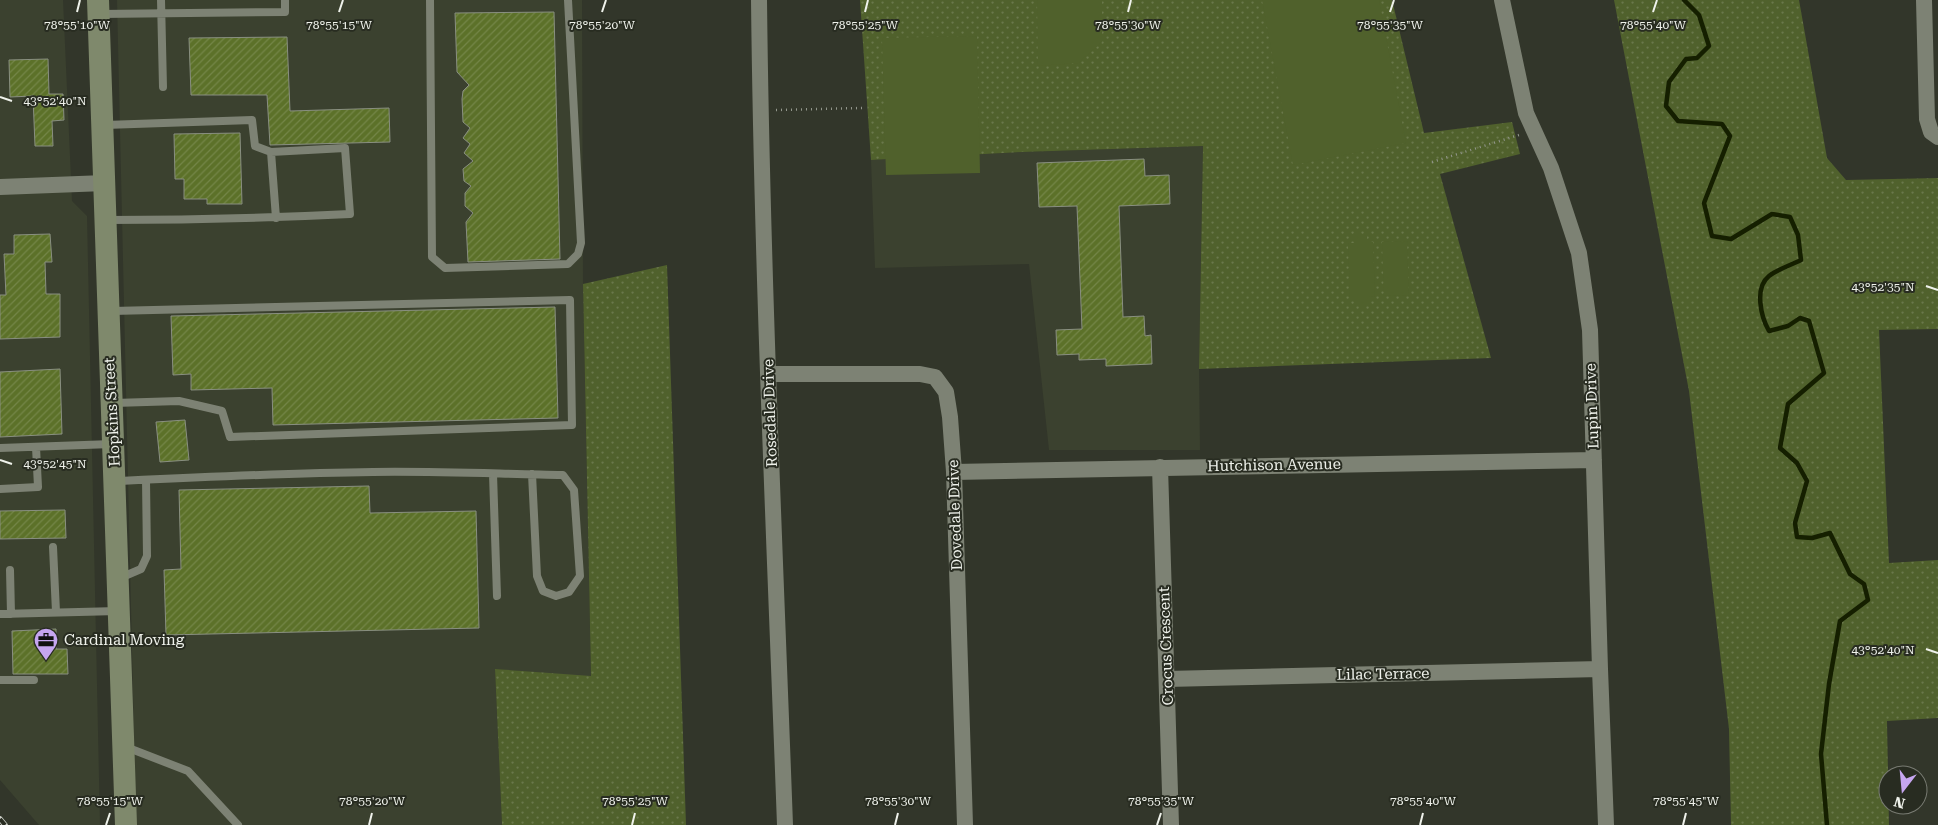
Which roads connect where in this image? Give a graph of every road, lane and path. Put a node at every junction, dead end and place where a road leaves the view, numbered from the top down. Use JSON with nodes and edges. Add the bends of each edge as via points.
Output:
{"nodes":[{"id":1,"x":161,"y":0,"type":"edge"},
{"id":2,"x":285,"y":0,"type":"edge"},
{"id":3,"x":430,"y":0,"type":"edge"},
{"id":4,"x":568,"y":0,"type":"edge"},
{"id":5,"x":760,"y":0,"type":"edge"},
{"id":6,"x":1502,"y":0,"type":"edge"},
{"id":7,"x":1924,"y":0,"type":"edge"},
{"id":8,"x":98,"y":7,"type":"edge"},
{"id":9,"x":161,"y":14,"type":"junction"},
{"id":10,"x":163,"y":86,"type":"dead end"},
{"id":11,"x":862,"y":108,"type":"dead end"},
{"id":12,"x":760,"y":111,"type":"junction"},
{"id":13,"x":103,"y":125,"type":"junction"},
{"id":14,"x":1534,"y":130,"type":"junction"},
{"id":15,"x":1938,"y":137,"type":"edge"},
{"id":16,"x":271,"y":152,"type":"junction"},
{"id":17,"x":1432,"y":162,"type":"dead end"},
{"id":18,"x":104,"y":183,"type":"junction"},
{"id":19,"x":0,"y":187,"type":"edge"},
{"id":20,"x":276,"y":218,"type":"junction"},
{"id":21,"x":105,"y":220,"type":"junction"},
{"id":22,"x":107,"y":311,"type":"junction"},
{"id":23,"x":768,"y":374,"type":"junction"},
{"id":24,"x":112,"y":403,"type":"junction"},
{"id":25,"x":114,"y":444,"type":"junction"},
{"id":26,"x":36,"y":447,"type":"junction"},
{"id":27,"x":0,"y":448,"type":"edge"},
{"id":28,"x":1594,"y":460,"type":"junction"},
{"id":29,"x":1160,"y":467,"type":"junction"},
{"id":30,"x":954,"y":472,"type":"junction"},
{"id":31,"x":493,"y":474,"type":"junction"},
{"id":32,"x":532,"y":474,"type":"junction"},
{"id":33,"x":146,"y":480,"type":"junction"},
{"id":34,"x":116,"y":481,"type":"junction"},
{"id":35,"x":0,"y":489,"type":"edge"},
{"id":36,"x":53,"y":547,"type":"dead end"},
{"id":37,"x":10,"y":570,"type":"dead end"},
{"id":38,"x":119,"y":579,"type":"junction"},
{"id":39,"x":497,"y":596,"type":"dead end"},
{"id":40,"x":120,"y":611,"type":"junction"},
{"id":41,"x":56,"y":612,"type":"junction"},
{"id":42,"x":0,"y":614,"type":"edge"},
{"id":43,"x":11,"y":614,"type":"junction"},
{"id":44,"x":1600,"y":668,"type":"junction"},
{"id":45,"x":1167,"y":679,"type":"junction"},
{"id":46,"x":0,"y":680,"type":"edge"},
{"id":47,"x":34,"y":680,"type":"dead end"},
{"id":48,"x":124,"y":746,"type":"junction"},
{"id":49,"x":126,"y":825,"type":"edge"},
{"id":50,"x":238,"y":825,"type":"edge"},
{"id":51,"x":785,"y":825,"type":"edge"},
{"id":52,"x":965,"y":825,"type":"edge"},
{"id":53,"x":1172,"y":825,"type":"edge"},
{"id":54,"x":1606,"y":825,"type":"edge"}],
"edges":[{"from":1,"to":9,"type":"lane"},
{"from":2,"to":9,"type":"lane","via":[[285,12]]},
{"from":3,"to":4,"type":"lane","via":[[432,257],[445,268],[568,264],[578,254],[581,243]]},
{"from":5,"to":12,"type":"street","name":"Rosedale Drive"},
{"from":6,"to":14,"type":"street","name":"Lupin Drive","via":[[1526,113]]},
{"from":7,"to":15,"type":"street","via":[[1927,119],[1931,132]]},
{"from":8,"to":9,"type":"lane"},
{"from":8,"to":13,"type":"main road","name":"Hopkins Street"},
{"from":9,"to":10,"type":"lane"},
{"from":11,"to":12,"type":"path"},
{"from":12,"to":23,"type":"street","name":"Rosedale Drive"},
{"from":13,"to":16,"type":"lane","via":[[252,120],[255,146]]},
{"from":13,"to":18,"type":"main road","name":"Hopkins Street"},
{"from":14,"to":17,"type":"path"},
{"from":14,"to":28,"type":"street","name":"Lupin Drive","via":[[1551,168],[1579,253],[1590,330]]},
{"from":16,"to":20,"type":"lane"},
{"from":16,"to":20,"type":"lane","via":[[345,148],[350,214]]},
{"from":18,"to":19,"type":"street"},
{"from":18,"to":21,"type":"main road","name":"Hopkins Street"},
{"from":20,"to":21,"type":"lane"},
{"from":21,"to":22,"type":"main road","name":"Hopkins Street"},
{"from":22,"to":24,"type":"main road","name":"Hopkins Street"},
{"from":22,"to":24,"type":"lane","via":[[570,300],[572,425],[230,437],[222,412],[179,401]]},
{"from":23,"to":30,"type":"street","name":"Dovedale Drive","via":[[920,374],[935,377],[946,392]]},
{"from":23,"to":51,"type":"street","name":"Rosedale Drive"},
{"from":24,"to":25,"type":"main road","name":"Hopkins Street"},
{"from":25,"to":26,"type":"lane"},
{"from":25,"to":34,"type":"main road","name":"Hopkins Street"},
{"from":26,"to":27,"type":"lane"},
{"from":26,"to":35,"type":"lane","via":[[38,487]]},
{"from":28,"to":29,"type":"street","name":"Hutchison Avenue"},
{"from":28,"to":44,"type":"street","name":"Lupin Drive"},
{"from":29,"to":30,"type":"street","name":"Hutchison Avenue"},
{"from":29,"to":45,"type":"street","name":"Crocus Crescent"},
{"from":30,"to":52,"type":"street","name":"Dovedale Drive"},
{"from":31,"to":32,"type":"lane"},
{"from":31,"to":33,"type":"lane","via":[[365,472]]},
{"from":31,"to":39,"type":"lane"},
{"from":32,"to":32,"type":"lane","via":[[563,475],[574,490],[580,576],[569,592],[556,596],[543,591],[537,576]]},
{"from":33,"to":34,"type":"lane"},
{"from":33,"to":38,"type":"lane","via":[[148,556],[140,569]]},
{"from":34,"to":38,"type":"main road","name":"Hopkins Street"},
{"from":36,"to":41,"type":"lane"},
{"from":37,"to":43,"type":"lane"},
{"from":38,"to":40,"type":"main road","name":"Hopkins Street"},
{"from":40,"to":41,"type":"lane"},
{"from":40,"to":48,"type":"main road","name":"Hopkins Street"},
{"from":41,"to":43,"type":"lane"},
{"from":42,"to":43,"type":"lane"},
{"from":44,"to":45,"type":"street","name":"Lilac Terrace"},
{"from":44,"to":54,"type":"street","name":"Lupin Drive"},
{"from":45,"to":53,"type":"street","name":"Crocus Crescent"},
{"from":46,"to":47,"type":"lane"},
{"from":48,"to":49,"type":"main road","name":"Hopkins Street"},
{"from":48,"to":50,"type":"lane","via":[[188,771]]}]}
